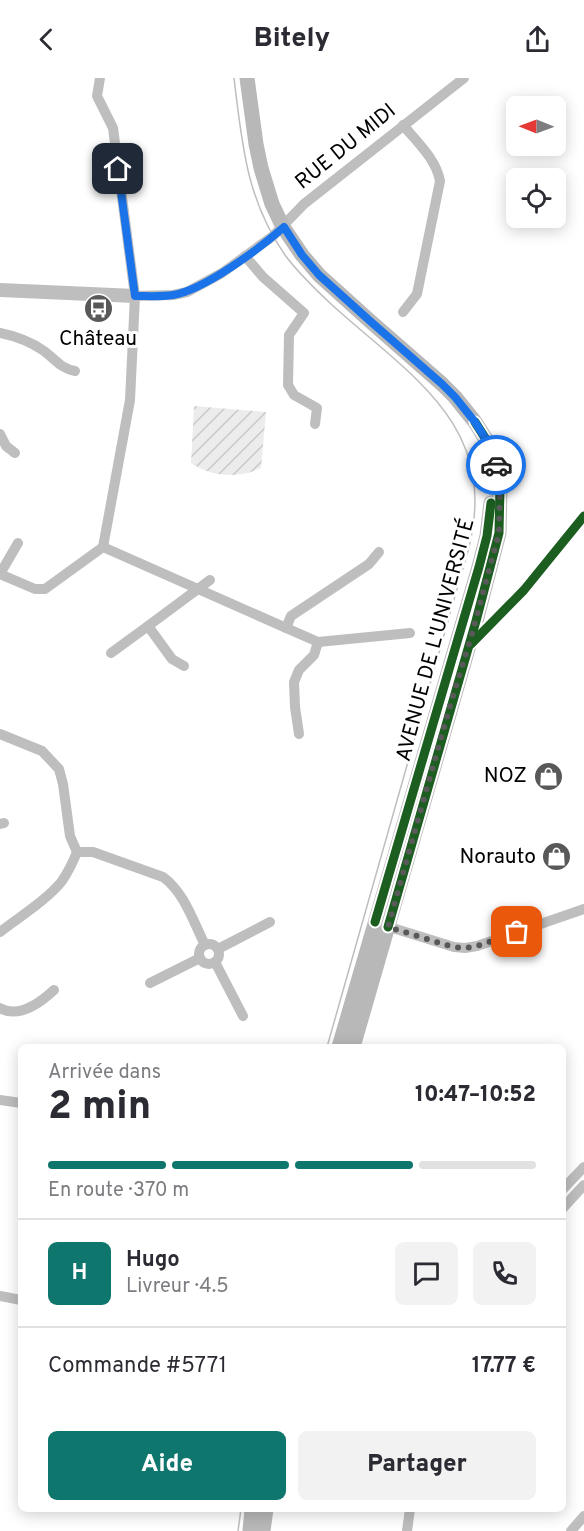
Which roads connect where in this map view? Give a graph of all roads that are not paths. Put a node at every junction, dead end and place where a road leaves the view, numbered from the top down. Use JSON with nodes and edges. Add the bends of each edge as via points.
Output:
{"nodes":[{"id":1,"x":100,"y":78,"type":"edge"},
{"id":2,"x":247,"y":78,"type":"edge"},
{"id":3,"x":464,"y":78,"type":"edge"},
{"id":4,"x":404,"y":125,"type":"junction"},
{"id":5,"x":284,"y":227,"type":"junction"},
{"id":6,"x":245,"y":256,"type":"junction"},
{"id":7,"x":0,"y":290,"type":"edge"},
{"id":8,"x":135,"y":296,"type":"junction"},
{"id":9,"x":403,"y":312,"type":"dead end"},
{"id":10,"x":0,"y":333,"type":"edge"},
{"id":11,"x":75,"y":371,"type":"dead end"},
{"id":12,"x":475,"y":422,"type":"junction"},
{"id":13,"x":315,"y":424,"type":"dead end"},
{"id":14,"x":0,"y":434,"type":"edge"},
{"id":15,"x":15,"y":453,"type":"dead end"},
{"id":16,"x":584,"y":516,"type":"edge"},
{"id":17,"x":18,"y":543,"type":"dead end"},
{"id":18,"x":103,"y":547,"type":"junction"},
{"id":19,"x":379,"y":552,"type":"dead end"},
{"id":20,"x":0,"y":574,"type":"edge"},
{"id":21,"x":210,"y":580,"type":"dead end"},
{"id":22,"x":197,"y":590,"type":"junction"},
{"id":23,"x":148,"y":626,"type":"junction"},
{"id":24,"x":286,"y":628,"type":"junction"},
{"id":25,"x":410,"y":633,"type":"dead end"},
{"id":26,"x":318,"y":642,"type":"junction"},
{"id":27,"x":469,"y":646,"type":"junction"},
{"id":28,"x":111,"y":654,"type":"dead end"},
{"id":29,"x":184,"y":666,"type":"dead end"},
{"id":30,"x":0,"y":734,"type":"edge"},
{"id":31,"x":299,"y":734,"type":"dead end"},
{"id":32,"x":77,"y":852,"type":"junction"},
{"id":33,"x":584,"y":909,"type":"edge"},
{"id":34,"x":270,"y":922,"type":"dead end"},
{"id":35,"x":381,"y":924,"type":"junction"},
{"id":36,"x":0,"y":932,"type":"edge"},
{"id":37,"x":205,"y":945,"type":"junction"},
{"id":38,"x":218,"y":949,"type":"junction"},
{"id":39,"x":200,"y":958,"type":"junction"},
{"id":40,"x":215,"y":962,"type":"junction"},
{"id":41,"x":150,"y":983,"type":"dead end"},
{"id":42,"x":54,"y":990,"type":"dead end"},
{"id":43,"x":0,"y":1008,"type":"edge"},
{"id":44,"x":243,"y":1016,"type":"dead end"},
{"id":45,"x":340,"y":1044,"type":"edge"},
{"id":46,"x":354,"y":1044,"type":"edge"},
{"id":47,"x":0,"y":1100,"type":"edge"},
{"id":48,"x":18,"y":1103,"type":"edge"},
{"id":49,"x":584,"y":1167,"type":"edge"},
{"id":50,"x":584,"y":1185,"type":"edge"},
{"id":51,"x":566,"y":1186,"type":"edge"},
{"id":52,"x":566,"y":1205,"type":"edge"},
{"id":53,"x":0,"y":1296,"type":"edge"},
{"id":54,"x":18,"y":1299,"type":"edge"},
{"id":55,"x":252,"y":1512,"type":"edge"},
{"id":56,"x":266,"y":1512,"type":"edge"},
{"id":57,"x":410,"y":1512,"type":"edge"},
{"id":58,"x":584,"y":1516,"type":"edge"},
{"id":59,"x":250,"y":1531,"type":"edge"},
{"id":60,"x":263,"y":1531,"type":"edge"},
{"id":61,"x":407,"y":1531,"type":"edge"},
{"id":62,"x":571,"y":1531,"type":"edge"}],
"edges":[{"from":1,"to":8,"type":"street","via":[[97,96],[113,128]]},
{"from":2,"to":5,"type":"main road","via":[[261,168]]},
{"from":3,"to":4,"type":"street","name":"RUE DU MIDI"},
{"from":4,"to":5,"type":"street","name":"RUE DU MIDI","via":[[304,204]]},
{"from":4,"to":9,"type":"street","via":[[435,165],[440,181],[417,294]]},
{"from":5,"to":6,"type":"street","name":"RUE DU MIDI"},
{"from":5,"to":12,"type":"main road","via":[[319,275],[442,384]]},
{"from":6,"to":8,"type":"street","name":"RUE DU MIDI","via":[[187,292]]},
{"from":6,"to":13,"type":"street","via":[[304,313],[289,335],[288,385],[294,395],[317,408]]},
{"from":7,"to":8,"type":"street"},
{"from":8,"to":18,"type":"street","via":[[130,400]]},
{"from":10,"to":11,"type":"street","via":[[36,346],[66,369]]},
{"from":12,"to":27,"type":"main road","name":"AVENUE DE L'UNIVERSITÉ","via":[[495,464],[500,511],[499,533]]},
{"from":12,"to":35,"type":"main road","name":"AVENUE DE L'UNIVERSITÉ","via":[[489,470],[487,536]]},
{"from":14,"to":15,"type":"street"},
{"from":16,"to":27,"type":"street","via":[[524,590]]},
{"from":17,"to":20,"type":"street"},
{"from":18,"to":20,"type":"street","via":[[45,589],[35,589]]},
{"from":18,"to":22,"type":"street"},
{"from":19,"to":24,"type":"street","via":[[369,564],[291,616]]},
{"from":21,"to":22,"type":"street"},
{"from":22,"to":23,"type":"street"},
{"from":22,"to":24,"type":"street"},
{"from":23,"to":28,"type":"street"},
{"from":23,"to":29,"type":"street","via":[[172,659]]},
{"from":24,"to":26,"type":"street"},
{"from":25,"to":26,"type":"street"},
{"from":26,"to":31,"type":"street","via":[[314,655],[299,670],[294,682]]},
{"from":27,"to":35,"type":"main road","name":"AVENUE DE L'UNIVERSITÉ"},
{"from":30,"to":32,"type":"street","via":[[42,751],[59,769],[70,836]]},
{"from":32,"to":36,"type":"street","via":[[61,882]]},
{"from":32,"to":37,"type":"street","via":[[93,852],[163,877],[178,892]]},
{"from":33,"to":35,"type":"street","via":[[465,948]]},
{"from":34,"to":38,"type":"street"},
{"from":35,"to":45,"type":"main road","name":"AVENUE DE L'UNIVERSITÉ"},
{"from":35,"to":46,"type":"main road","name":"AVENUE DE L'UNIVERSITÉ"},
{"from":37,"to":38,"type":"street","via":[[212,944]]},
{"from":37,"to":39,"type":"street"},
{"from":38,"to":40,"type":"street"},
{"from":39,"to":40,"type":"street","via":[[208,964]]},
{"from":39,"to":41,"type":"street"},
{"from":40,"to":44,"type":"street"},
{"from":42,"to":43,"type":"street","via":[[39,1004],[18,1011]]},
{"from":47,"to":48,"type":"street"},
{"from":49,"to":51,"type":"street"},
{"from":50,"to":52,"type":"street"},
{"from":53,"to":54,"type":"street"},
{"from":55,"to":59,"type":"main road"},
{"from":56,"to":60,"type":"main road"},
{"from":57,"to":61,"type":"street"},
{"from":58,"to":62,"type":"street"}]}
